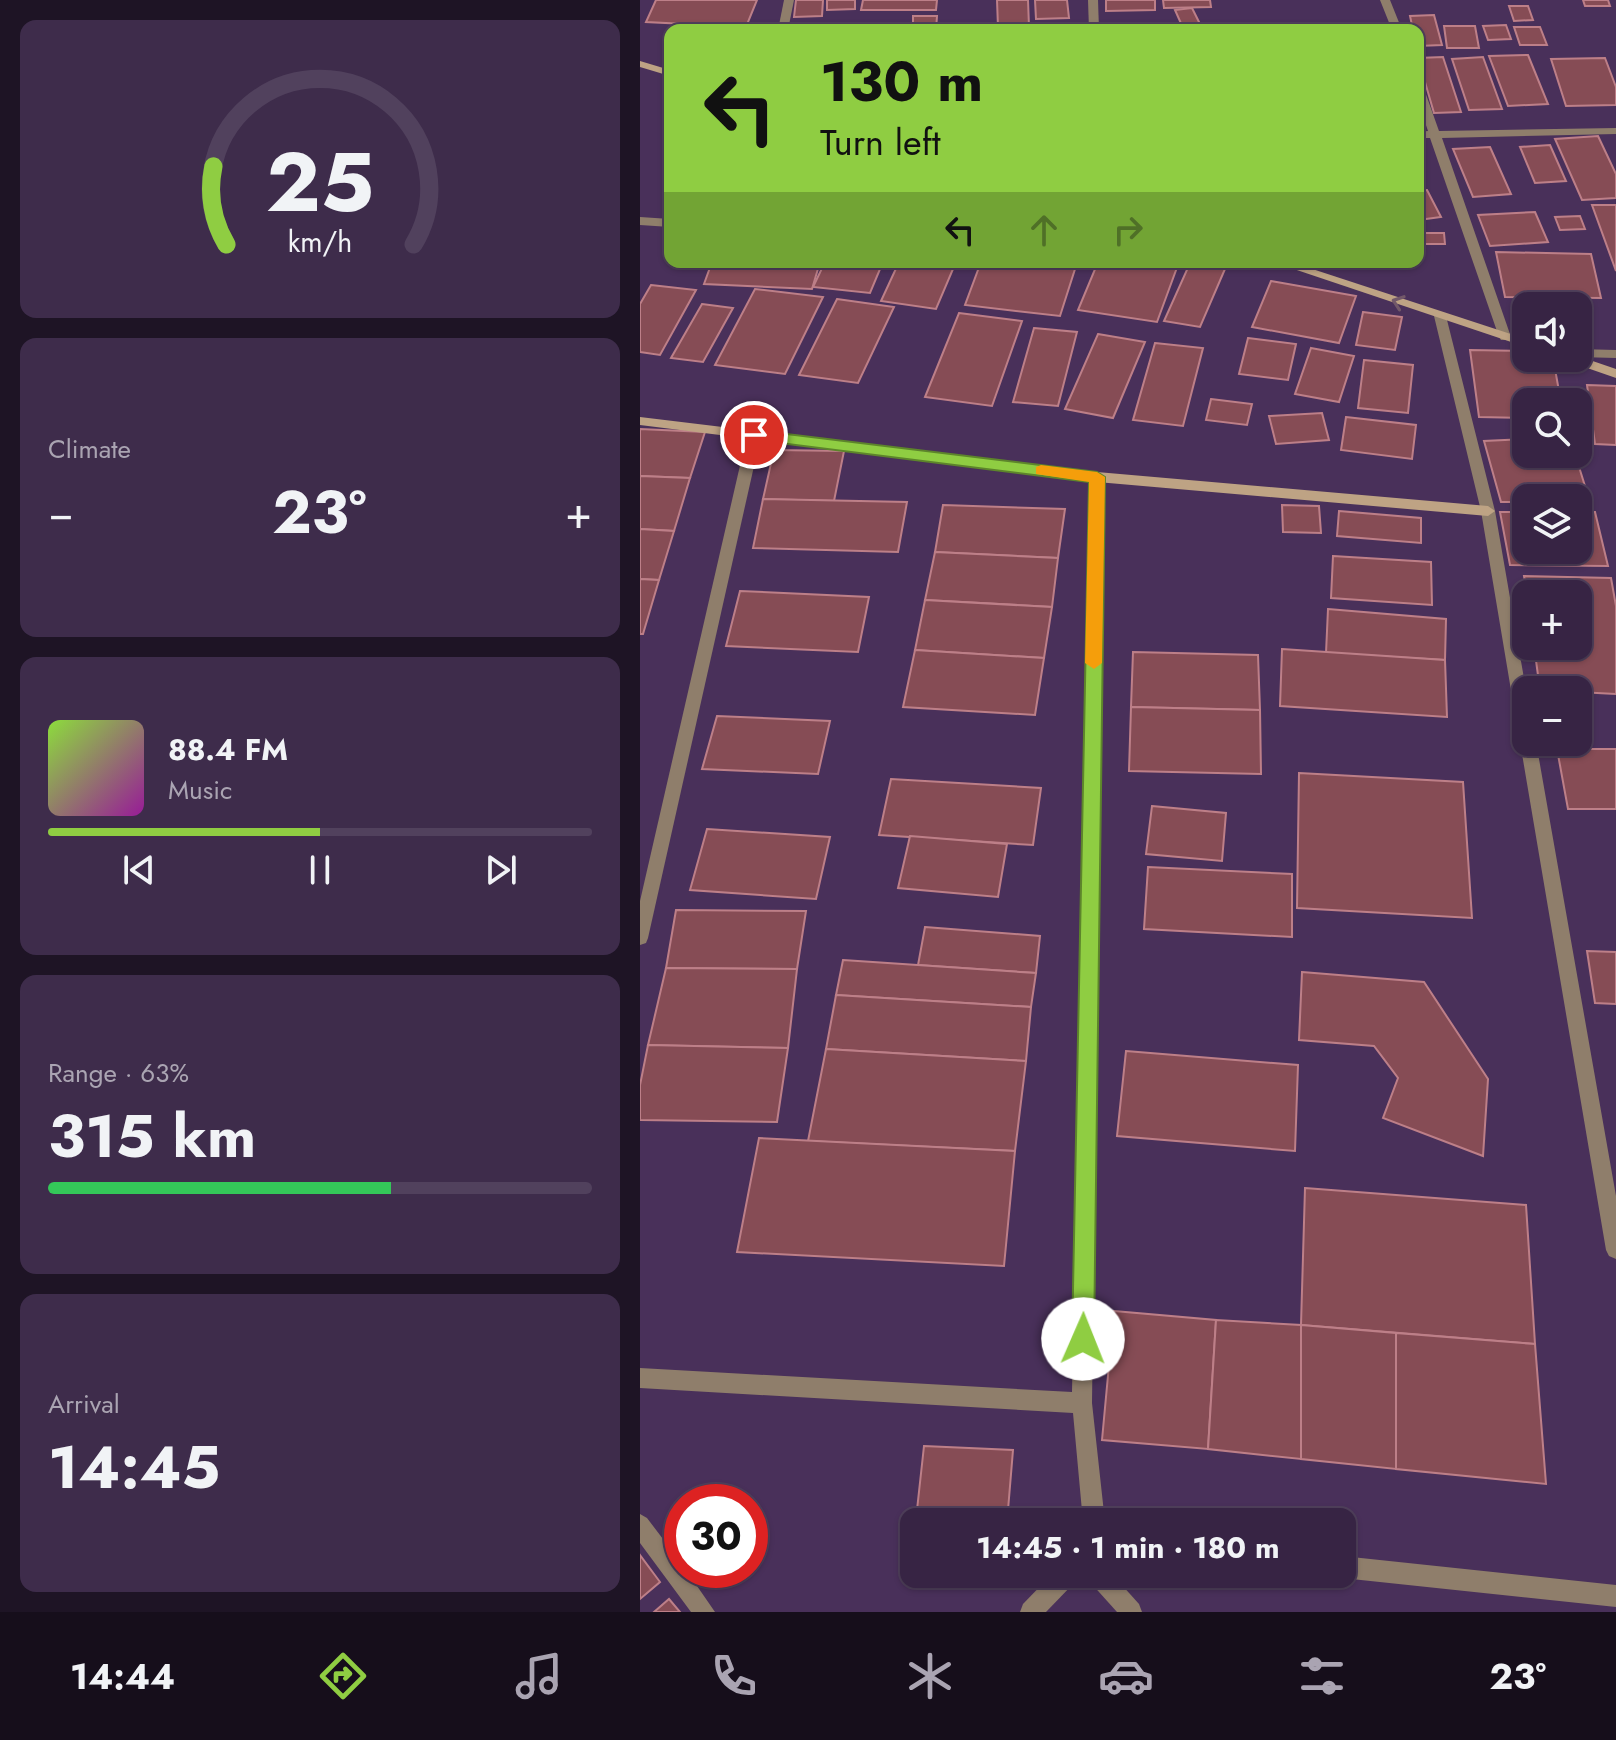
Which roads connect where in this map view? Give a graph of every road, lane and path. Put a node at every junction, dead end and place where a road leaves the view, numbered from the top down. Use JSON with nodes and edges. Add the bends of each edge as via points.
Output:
{"nodes":[{"id":1,"x":789,"y":0,"type":"edge"},
{"id":2,"x":1093,"y":0,"type":"edge"},
{"id":3,"x":1385,"y":0,"type":"edge"},
{"id":4,"x":784,"y":24,"type":"edge"},
{"id":5,"x":1094,"y":24,"type":"edge"},
{"id":6,"x":1395,"y":24,"type":"edge"},
{"id":7,"x":640,"y":64,"type":"edge"},
{"id":8,"x":664,"y":71,"type":"edge"},
{"id":9,"x":1424,"y":102,"type":"edge"},
{"id":10,"x":1616,"y":131,"type":"edge"},
{"id":11,"x":1424,"y":135,"type":"edge"},
{"id":12,"x":1436,"y":135,"type":"junction"},
{"id":13,"x":640,"y":221,"type":"edge"},
{"id":14,"x":664,"y":223,"type":"edge"},
{"id":15,"x":1297,"y":268,"type":"edge"},
{"id":16,"x":1440,"y":316,"type":"junction"},
{"id":17,"x":1505,"y":337,"type":"junction"},
{"id":18,"x":1512,"y":339,"type":"edge"},
{"id":19,"x":1592,"y":353,"type":"edge"},
{"id":20,"x":1616,"y":354,"type":"edge"},
{"id":21,"x":1592,"y":365,"type":"edge"},
{"id":22,"x":1616,"y":374,"type":"edge"},
{"id":23,"x":640,"y":421,"type":"edge"},
{"id":24,"x":754,"y":435,"type":"junction"},
{"id":25,"x":1097,"y":477,"type":"junction"},
{"id":26,"x":1488,"y":511,"type":"junction"},
{"id":27,"x":1516,"y":676,"type":"edge"},
{"id":28,"x":1530,"y":756,"type":"edge"},
{"id":29,"x":640,"y":938,"type":"edge"},
{"id":30,"x":1616,"y":1250,"type":"edge"},
{"id":31,"x":640,"y":1378,"type":"edge"},
{"id":32,"x":1082,"y":1403,"type":"junction"},
{"id":33,"x":1093,"y":1508,"type":"edge"},
{"id":34,"x":640,"y":1525,"type":"edge"},
{"id":35,"x":1356,"y":1568,"type":"edge"},
{"id":36,"x":1054,"y":1588,"type":"edge"},
{"id":37,"x":1110,"y":1588,"type":"edge"},
{"id":38,"x":1616,"y":1596,"type":"edge"},
{"id":39,"x":704,"y":1612,"type":"edge"},
{"id":40,"x":1031,"y":1612,"type":"edge"},
{"id":41,"x":1131,"y":1612,"type":"edge"}],
"edges":[{"from":1,"to":4,"type":"street"},
{"from":2,"to":5,"type":"street"},
{"from":3,"to":6,"type":"street"},
{"from":7,"to":8,"type":"street"},
{"from":9,"to":12,"type":"street"},
{"from":10,"to":12,"type":"street"},
{"from":11,"to":12,"type":"street"},
{"from":12,"to":17,"type":"street"},
{"from":13,"to":14,"type":"street"},
{"from":16,"to":15,"type":"street","one_way":true},
{"from":16,"to":17,"type":"street"},
{"from":16,"to":26,"type":"street"},
{"from":17,"to":18,"type":"street"},
{"from":19,"to":20,"type":"street"},
{"from":21,"to":22,"type":"street"},
{"from":23,"to":24,"type":"street"},
{"from":24,"to":25,"type":"street"},
{"from":24,"to":29,"type":"street"},
{"from":25,"to":26,"type":"street"},
{"from":25,"to":32,"type":"street"},
{"from":26,"to":27,"type":"street"},
{"from":28,"to":30,"type":"street"},
{"from":31,"to":32,"type":"street"},
{"from":32,"to":33,"type":"street"},
{"from":34,"to":39,"type":"street"},
{"from":35,"to":38,"type":"street"},
{"from":36,"to":40,"type":"street"},
{"from":37,"to":41,"type":"street"}]}
